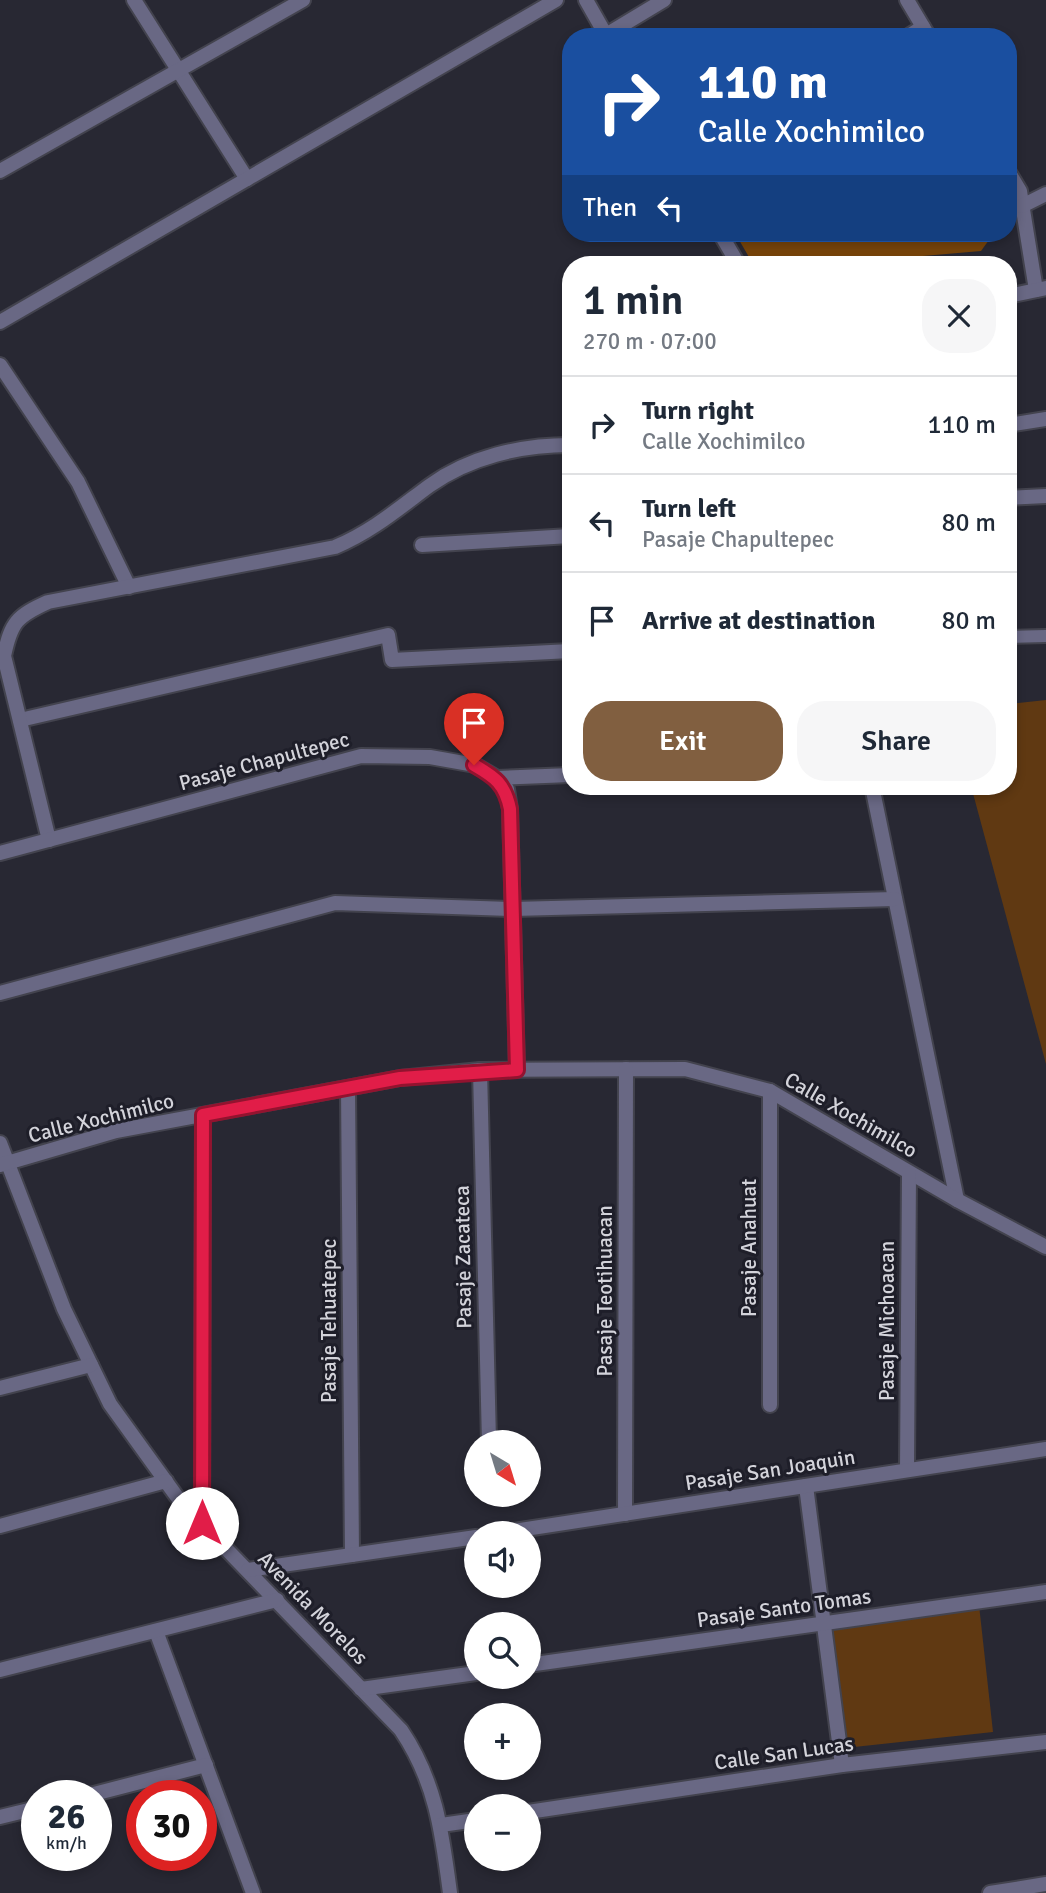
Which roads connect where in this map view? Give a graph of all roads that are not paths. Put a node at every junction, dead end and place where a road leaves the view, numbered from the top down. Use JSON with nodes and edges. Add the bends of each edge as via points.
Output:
{"nodes":[{"id":1,"x":135,"y":0,"type":"edge"},
{"id":2,"x":303,"y":0,"type":"edge"},
{"id":3,"x":556,"y":0,"type":"edge"},
{"id":4,"x":586,"y":0,"type":"edge"},
{"id":5,"x":664,"y":0,"type":"edge"},
{"id":6,"x":907,"y":0,"type":"edge"},
{"id":7,"x":602,"y":28,"type":"edge"},
{"id":8,"x":619,"y":28,"type":"edge"},
{"id":9,"x":924,"y":28,"type":"edge"},
{"id":10,"x":179,"y":72,"type":"junction"},
{"id":11,"x":0,"y":171,"type":"edge"},
{"id":12,"x":247,"y":178,"type":"junction"},
{"id":13,"x":1017,"y":186,"type":"edge"},
{"id":14,"x":1046,"y":194,"type":"edge"},
{"id":15,"x":1023,"y":206,"type":"junction"},
{"id":16,"x":1041,"y":289,"type":"edge"},
{"id":17,"x":1017,"y":294,"type":"edge"},
{"id":18,"x":0,"y":322,"type":"edge"},
{"id":19,"x":0,"y":365,"type":"edge"},
{"id":20,"x":1046,"y":419,"type":"edge"},
{"id":21,"x":1017,"y":424,"type":"edge"},
{"id":22,"x":562,"y":446,"type":"edge"},
{"id":23,"x":1046,"y":496,"type":"edge"},
{"id":24,"x":1017,"y":498,"type":"edge"},
{"id":25,"x":562,"y":536,"type":"edge"},
{"id":26,"x":422,"y":545,"type":"dead end"},
{"id":27,"x":129,"y":587,"type":"junction"},
{"id":28,"x":1046,"y":636,"type":"edge"},
{"id":29,"x":1017,"y":637,"type":"edge"},
{"id":30,"x":562,"y":651,"type":"edge"},
{"id":31,"x":20,"y":720,"type":"junction"},
{"id":32,"x":562,"y":775,"type":"edge"},
{"id":33,"x":497,"y":778,"type":"junction"},
{"id":34,"x":874,"y":795,"type":"edge"},
{"id":35,"x":49,"y":840,"type":"junction"},
{"id":36,"x":0,"y":853,"type":"edge"},
{"id":37,"x":895,"y":899,"type":"junction"},
{"id":38,"x":513,"y":909,"type":"junction"},
{"id":39,"x":0,"y":993,"type":"edge"},
{"id":40,"x":626,"y":1069,"type":"junction"},
{"id":41,"x":480,"y":1070,"type":"junction"},
{"id":42,"x":517,"y":1070,"type":"junction"},
{"id":43,"x":348,"y":1088,"type":"junction"},
{"id":44,"x":770,"y":1091,"type":"junction"},
{"id":45,"x":203,"y":1115,"type":"junction"},
{"id":46,"x":0,"y":1143,"type":"edge"},
{"id":47,"x":3,"y":1164,"type":"edge"},
{"id":48,"x":909,"y":1172,"type":"junction"},
{"id":49,"x":957,"y":1200,"type":"junction"},
{"id":50,"x":1046,"y":1247,"type":"edge"},
{"id":51,"x":91,"y":1365,"type":"junction"},
{"id":52,"x":0,"y":1388,"type":"edge"},
{"id":53,"x":769,"y":1405,"type":"dead end"},
{"id":54,"x":489,"y":1430,"type":"edge"},
{"id":55,"x":1046,"y":1449,"type":"edge"},
{"id":56,"x":907,"y":1470,"type":"junction"},
{"id":57,"x":166,"y":1481,"type":"junction"},
{"id":58,"x":806,"y":1486,"type":"junction"},
{"id":59,"x":625,"y":1514,"type":"junction"},
{"id":60,"x":202,"y":1523,"type":"junction"},
{"id":61,"x":0,"y":1526,"type":"edge"},
{"id":62,"x":541,"y":1527,"type":"edge"},
{"id":63,"x":464,"y":1539,"type":"edge"},
{"id":64,"x":352,"y":1555,"type":"junction"},
{"id":65,"x":248,"y":1570,"type":"junction"},
{"id":66,"x":1046,"y":1592,"type":"edge"},
{"id":67,"x":277,"y":1600,"type":"junction"},
{"id":68,"x":824,"y":1623,"type":"junction"},
{"id":69,"x":156,"y":1631,"type":"junction"},
{"id":70,"x":541,"y":1663,"type":"edge"},
{"id":71,"x":0,"y":1670,"type":"edge"},
{"id":72,"x":464,"y":1674,"type":"edge"},
{"id":73,"x":361,"y":1689,"type":"junction"},
{"id":74,"x":1046,"y":1742,"type":"edge"},
{"id":75,"x":206,"y":1765,"type":"junction"},
{"id":76,"x":842,"y":1765,"type":"junction"},
{"id":77,"x":112,"y":1789,"type":"edge"},
{"id":78,"x":541,"y":1810,"type":"edge"},
{"id":79,"x":21,"y":1812,"type":"edge"},
{"id":80,"x":0,"y":1817,"type":"edge"},
{"id":81,"x":464,"y":1822,"type":"edge"},
{"id":82,"x":441,"y":1825,"type":"junction"},
{"id":83,"x":1046,"y":1884,"type":"edge"},
{"id":84,"x":253,"y":1893,"type":"edge"},
{"id":85,"x":450,"y":1893,"type":"edge"},
{"id":86,"x":990,"y":1893,"type":"edge"}],
"edges":[{"from":1,"to":10,"type":"street"},
{"from":2,"to":10,"type":"street"},
{"from":3,"to":12,"type":"street"},
{"from":4,"to":7,"type":"street"},
{"from":5,"to":8,"type":"street"},
{"from":6,"to":9,"type":"street"},
{"from":10,"to":11,"type":"street"},
{"from":10,"to":12,"type":"street"},
{"from":12,"to":18,"type":"street"},
{"from":13,"to":15,"type":"street"},
{"from":14,"to":15,"type":"street"},
{"from":15,"to":16,"type":"street"},
{"from":16,"to":17,"type":"street"},
{"from":19,"to":27,"type":"street","via":[[78,482]]},
{"from":20,"to":21,"type":"street"},
{"from":22,"to":27,"type":"street","via":[[500,453],[465,465],[362,535],[335,547]]},
{"from":23,"to":24,"type":"street"},
{"from":25,"to":26,"type":"street"},
{"from":27,"to":31,"type":"street","via":[[48,602],[24,612],[9,629],[4,656]]},
{"from":28,"to":29,"type":"lane"},
{"from":30,"to":31,"type":"street","via":[[392,660],[388,635]]},
{"from":31,"to":35,"type":"street"},
{"from":32,"to":33,"type":"street"},
{"from":33,"to":35,"type":"street","name":"Pasaje Chapultepec","via":[[474,765],[430,757],[361,756]]},
{"from":33,"to":38,"type":"street","via":[[506,789],[510,809]]},
{"from":34,"to":37,"type":"street"},
{"from":35,"to":36,"type":"street","name":"Pasaje Chapultepec"},
{"from":37,"to":38,"type":"street"},
{"from":37,"to":49,"type":"street"},
{"from":38,"to":39,"type":"street","via":[[335,903]]},
{"from":38,"to":42,"type":"street"},
{"from":40,"to":42,"type":"street","name":"Calle Xochimilco"},
{"from":40,"to":44,"type":"street","name":"Calle Xochimilco","via":[[685,1069]]},
{"from":40,"to":59,"type":"street","name":"Pasaje Teotihuacan"},
{"from":41,"to":42,"type":"street","name":"Calle Xochimilco"},
{"from":41,"to":43,"type":"street","name":"Calle Xochimilco"},
{"from":41,"to":54,"type":"street","name":"Pasaje Zacateca"},
{"from":43,"to":45,"type":"street","name":"Calle Xochimilco"},
{"from":43,"to":64,"type":"street","name":"Pasaje Tehuatepec"},
{"from":44,"to":48,"type":"street","name":"Calle Xochimilco"},
{"from":44,"to":53,"type":"street","name":"Pasaje Anahuat"},
{"from":45,"to":47,"type":"street","name":"Calle Xochimilco","via":[[116,1131]]},
{"from":45,"to":60,"type":"street"},
{"from":46,"to":47,"type":"street","name":"Avenida Morelos"},
{"from":47,"to":51,"type":"street","name":"Avenida Morelos"},
{"from":48,"to":49,"type":"street","name":"Calle Xochimilco"},
{"from":48,"to":56,"type":"street","name":"Pasaje Michoacan"},
{"from":49,"to":50,"type":"street","name":"Calle Xochimilco"},
{"from":51,"to":52,"type":"street"},
{"from":51,"to":57,"type":"street","name":"Avenida Morelos","via":[[110,1404]]},
{"from":55,"to":56,"type":"street","name":"Pasaje San Joaquin"},
{"from":56,"to":58,"type":"street","name":"Pasaje San Joaquin"},
{"from":57,"to":60,"type":"street","name":"Avenida Morelos"},
{"from":57,"to":61,"type":"street"},
{"from":58,"to":59,"type":"street","name":"Pasaje San Joaquin"},
{"from":58,"to":68,"type":"street"},
{"from":59,"to":62,"type":"street","name":"Pasaje San Joaquin"},
{"from":60,"to":65,"type":"street","name":"Avenida Morelos"},
{"from":63,"to":64,"type":"street"},
{"from":64,"to":65,"type":"street"},
{"from":65,"to":67,"type":"street","name":"Avenida Morelos"},
{"from":66,"to":68,"type":"street","name":"Pasaje Santo Tomas"},
{"from":67,"to":69,"type":"street"},
{"from":67,"to":73,"type":"street","name":"Avenida Morelos"},
{"from":68,"to":70,"type":"street","name":"Pasaje Santo Tomas"},
{"from":68,"to":76,"type":"street"},
{"from":69,"to":71,"type":"street"},
{"from":69,"to":75,"type":"street"},
{"from":72,"to":73,"type":"street"},
{"from":73,"to":82,"type":"street","name":"Avenida Morelos","via":[[401,1731],[419,1758]]},
{"from":74,"to":76,"type":"street","name":"Calle San Lucas"},
{"from":75,"to":77,"type":"street"},
{"from":75,"to":84,"type":"street"},
{"from":76,"to":78,"type":"street","name":"Calle San Lucas"},
{"from":79,"to":80,"type":"street"},
{"from":81,"to":82,"type":"street"},
{"from":82,"to":85,"type":"street","name":"Avenida Morelos"},
{"from":83,"to":86,"type":"street"}]}
